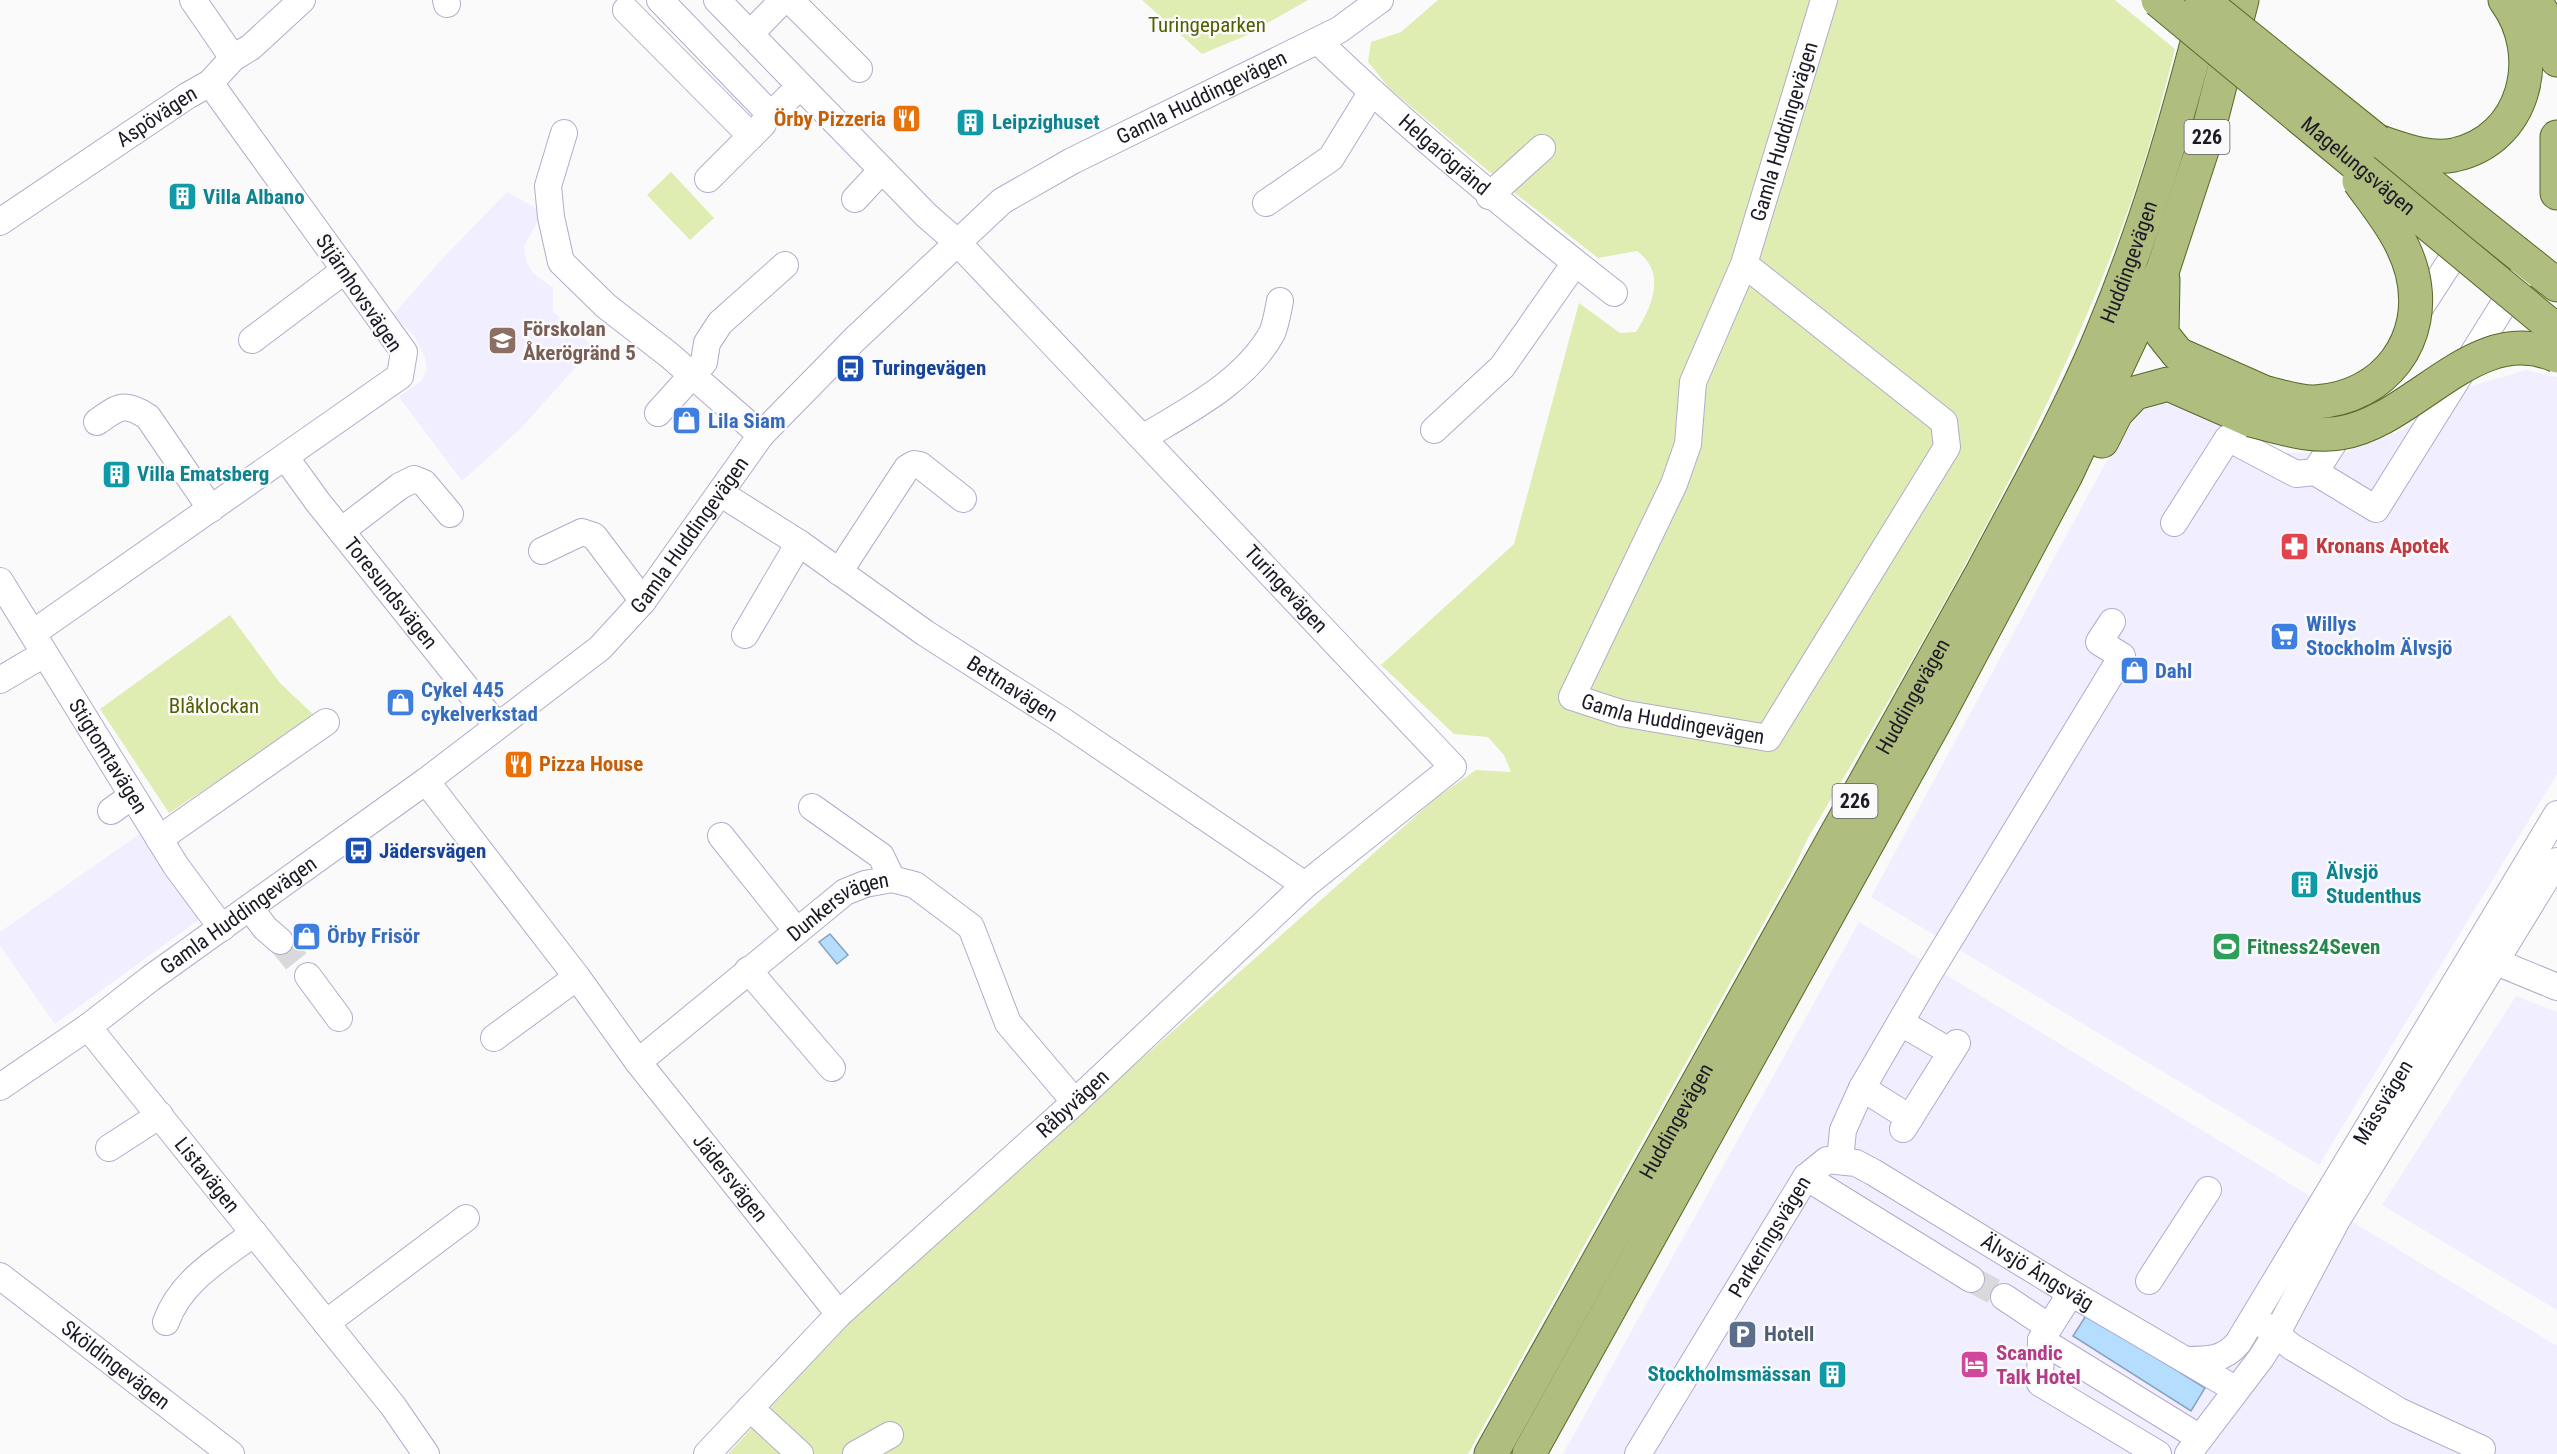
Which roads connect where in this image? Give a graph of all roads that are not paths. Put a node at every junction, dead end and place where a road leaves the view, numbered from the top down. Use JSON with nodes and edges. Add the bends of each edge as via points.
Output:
{"nodes":[{"id":1,"x":193,"y":0,"type":"edge"},
{"id":2,"x":302,"y":0,"type":"edge"},
{"id":3,"x":660,"y":0,"type":"edge"},
{"id":4,"x":717,"y":0,"type":"edge"},
{"id":5,"x":783,"y":0,"type":"edge"},
{"id":6,"x":790,"y":0,"type":"edge"},
{"id":7,"x":1380,"y":0,"type":"edge"},
{"id":8,"x":1824,"y":0,"type":"edge"},
{"id":9,"x":2158,"y":0,"type":"edge"},
{"id":10,"x":2202,"y":0,"type":"edge"},
{"id":11,"x":2208,"y":0,"type":"edge"},
{"id":12,"x":2243,"y":1,"type":"edge"},
{"id":13,"x":626,"y":10,"type":"dead end"},
{"id":14,"x":2526,"y":10,"type":"edge"},
{"id":15,"x":750,"y":34,"type":"junction"},
{"id":16,"x":1318,"y":41,"type":"junction"},
{"id":17,"x":233,"y":58,"type":"junction"},
{"id":18,"x":2557,"y":60,"type":"edge"},
{"id":19,"x":859,"y":69,"type":"dead end"},
{"id":20,"x":210,"y":83,"type":"junction"},
{"id":21,"x":799,"y":87,"type":"junction"},
{"id":22,"x":1371,"y":93,"type":"junction"},
{"id":23,"x":771,"y":115,"type":"junction"},
{"id":24,"x":564,"y":133,"type":"dead end"},
{"id":25,"x":751,"y":136,"type":"junction"},
{"id":26,"x":2333,"y":136,"type":"junction"},
{"id":27,"x":2557,"y":137,"type":"edge"},
{"id":28,"x":2377,"y":141,"type":"junction"},
{"id":29,"x":1542,"y":148,"type":"dead end"},
{"id":30,"x":882,"y":170,"type":"junction"},
{"id":31,"x":708,"y":179,"type":"dead end"},
{"id":32,"x":2557,"y":193,"type":"edge"},
{"id":33,"x":1490,"y":196,"type":"junction"},
{"id":34,"x":855,"y":199,"type":"dead end"},
{"id":35,"x":1266,"y":203,"type":"dead end"},
{"id":36,"x":0,"y":222,"type":"edge"},
{"id":37,"x":2466,"y":237,"type":"junction"},
{"id":38,"x":957,"y":242,"type":"junction"},
{"id":39,"x":1575,"y":263,"type":"junction"},
{"id":40,"x":1744,"y":264,"type":"junction"},
{"id":41,"x":786,"y":265,"type":"dead end"},
{"id":42,"x":2163,"y":269,"type":"junction"},
{"id":43,"x":345,"y":270,"type":"junction"},
{"id":44,"x":2519,"y":280,"type":"junction"},
{"id":45,"x":2557,"y":285,"type":"edge"},
{"id":46,"x":1614,"y":293,"type":"dead end"},
{"id":47,"x":1281,"y":301,"type":"dead end"},
{"id":48,"x":2557,"y":310,"type":"edge"},
{"id":49,"x":2557,"y":331,"type":"edge"},
{"id":50,"x":252,"y":340,"type":"dead end"},
{"id":51,"x":2557,"y":356,"type":"edge"},
{"id":52,"x":693,"y":376,"type":"junction"},
{"id":53,"x":2258,"y":406,"type":"junction"},
{"id":54,"x":658,"y":413,"type":"dead end"},
{"id":55,"x":97,"y":422,"type":"dead end"},
{"id":56,"x":1434,"y":430,"type":"dead end"},
{"id":57,"x":762,"y":435,"type":"junction"},
{"id":58,"x":1144,"y":437,"type":"junction"},
{"id":59,"x":286,"y":458,"type":"junction"},
{"id":60,"x":2315,"y":472,"type":"junction"},
{"id":61,"x":720,"y":493,"type":"junction"},
{"id":62,"x":963,"y":499,"type":"dead end"},
{"id":63,"x":211,"y":509,"type":"junction"},
{"id":64,"x":450,"y":514,"type":"dead end"},
{"id":65,"x":2174,"y":524,"type":"dead end"},
{"id":66,"x":341,"y":531,"type":"junction"},
{"id":67,"x":799,"y":543,"type":"junction"},
{"id":68,"x":542,"y":551,"type":"dead end"},
{"id":69,"x":839,"y":572,"type":"junction"},
{"id":70,"x":0,"y":581,"type":"edge"},
{"id":71,"x":643,"y":601,"type":"junction"},
{"id":72,"x":2112,"y":622,"type":"dead end"},
{"id":73,"x":745,"y":635,"type":"dead end"},
{"id":74,"x":38,"y":644,"type":"junction"},
{"id":75,"x":0,"y":680,"type":"edge"},
{"id":76,"x":1939,"y":714,"type":"junction"},
{"id":77,"x":326,"y":722,"type":"dead end"},
{"id":78,"x":497,"y":726,"type":"junction"},
{"id":79,"x":1453,"y":767,"type":"joint"},
{"id":80,"x":426,"y":781,"type":"junction"},
{"id":81,"x":132,"y":796,"type":"junction"},
{"id":82,"x":812,"y":807,"type":"dead end"},
{"id":83,"x":111,"y":811,"type":"dead end"},
{"id":84,"x":2557,"y":814,"type":"edge"},
{"id":85,"x":721,"y":836,"type":"dead end"},
{"id":86,"x":159,"y":839,"type":"junction"},
{"id":87,"x":2557,"y":861,"type":"edge"},
{"id":88,"x":892,"y":879,"type":"junction"},
{"id":89,"x":1305,"y":885,"type":"junction"},
{"id":90,"x":250,"y":908,"type":"junction"},
{"id":91,"x":222,"y":928,"type":"junction"},
{"id":92,"x":796,"y":930,"type":"junction"},
{"id":93,"x":280,"y":941,"type":"tunnel mouth"},
{"id":94,"x":2485,"y":957,"type":"junction"},
{"id":95,"x":748,"y":970,"type":"junction"},
{"id":96,"x":308,"y":976,"type":"tunnel mouth"},
{"id":97,"x":577,"y":977,"type":"junction"},
{"id":98,"x":2557,"y":987,"type":"edge"},
{"id":99,"x":339,"y":1018,"type":"dead end"},
{"id":100,"x":1901,"y":1023,"type":"junction"},
{"id":101,"x":88,"y":1027,"type":"junction"},
{"id":102,"x":494,"y":1038,"type":"dead end"},
{"id":103,"x":638,"y":1062,"type":"junction"},
{"id":104,"x":832,"y":1068,"type":"dead end"},
{"id":105,"x":0,"y":1087,"type":"edge"},
{"id":106,"x":1862,"y":1088,"type":"junction"},
{"id":107,"x":1075,"y":1102,"type":"junction"},
{"id":108,"x":160,"y":1115,"type":"junction"},
{"id":109,"x":110,"y":1148,"type":"dead end"},
{"id":110,"x":1840,"y":1160,"type":"junction"},
{"id":111,"x":1806,"y":1178,"type":"junction"},
{"id":112,"x":2208,"y":1190,"type":"dead end"},
{"id":113,"x":466,"y":1218,"type":"dead end"},
{"id":114,"x":254,"y":1233,"type":"junction"},
{"id":115,"x":0,"y":1276,"type":"edge"},
{"id":116,"x":1971,"y":1279,"type":"tunnel mouth"},
{"id":117,"x":2149,"y":1281,"type":"dead end"},
{"id":118,"x":2071,"y":1293,"type":"junction"},
{"id":119,"x":2004,"y":1297,"type":"tunnel mouth"},
{"id":120,"x":839,"y":1314,"type":"junction"},
{"id":121,"x":2254,"y":1318,"type":"junction"},
{"id":122,"x":166,"y":1322,"type":"dead end"},
{"id":123,"x":326,"y":1323,"type":"junction"},
{"id":124,"x":2045,"y":1333,"type":"junction"},
{"id":125,"x":2277,"y":1333,"type":"junction"},
{"id":126,"x":2187,"y":1360,"type":"junction"},
{"id":127,"x":2235,"y":1389,"type":"junction"},
{"id":128,"x":750,"y":1408,"type":"junction"},
{"id":129,"x":890,"y":1435,"type":"dead end"},
{"id":130,"x":2194,"y":1446,"type":"edge"},
{"id":131,"x":2482,"y":1449,"type":"dead end"},
{"id":132,"x":231,"y":1454,"type":"edge"},
{"id":133,"x":425,"y":1454,"type":"edge"},
{"id":134,"x":707,"y":1454,"type":"edge"},
{"id":135,"x":800,"y":1454,"type":"edge"},
{"id":136,"x":856,"y":1454,"type":"edge"},
{"id":137,"x":1491,"y":1454,"type":"edge"},
{"id":138,"x":1529,"y":1454,"type":"edge"},
{"id":139,"x":1638,"y":1454,"type":"edge"},
{"id":140,"x":2158,"y":1454,"type":"edge"}],
"edges":[{"from":1,"to":17,"type":"street"},
{"from":2,"to":17,"type":"street","name":"Aspövägen","via":[[251,47]]},
{"from":3,"to":23,"type":"street"},
{"from":4,"to":15,"type":"street","name":"Turingevägen"},
{"from":5,"to":15,"type":"street"},
{"from":6,"to":19,"type":"street"},
{"from":7,"to":16,"type":"street","name":"Gamla Huddingevägen"},
{"from":8,"to":40,"type":"street","name":"Gamla Huddingevägen"},
{"from":9,"to":26,"type":"main road","name":"Magelungsvägen","bridge":true},
{"from":10,"to":28,"type":"main road","name":"Magelungsvägen","bridge":true},
{"from":11,"to":137,"type":"main road","name":"Huddingevägen","number":"226","via":[[2176,127],[2140,234],[2101,337],[2044,455]]},
{"from":12,"to":42,"type":"main road","name":"Huddingevägen","number":"226","via":[[2208,132]]},
{"from":13,"to":25,"type":"street"},
{"from":14,"to":18,"type":"main road"},
{"from":14,"to":28,"type":"main road","via":[[2523,96],[2501,128],[2476,147],[2453,155],[2426,156]]},
{"from":15,"to":21,"type":"street","name":"Turingevägen"},
{"from":16,"to":22,"type":"street","name":"Helgarögränd"},
{"from":16,"to":38,"type":"street","name":"Gamla Huddingevägen","via":[[1062,167],[1002,201]]},
{"from":17,"to":20,"type":"street","name":"Aspövägen"},
{"from":20,"to":36,"type":"street","name":"Aspövägen"},
{"from":20,"to":43,"type":"street","name":"Stjärnhovsvägen"},
{"from":21,"to":23,"type":"street"},
{"from":21,"to":30,"type":"street","name":"Turingevägen"},
{"from":22,"to":33,"type":"street","name":"Helgarögränd"},
{"from":22,"to":35,"type":"street","via":[[1331,158]]},
{"from":23,"to":25,"type":"street"},
{"from":24,"to":52,"type":"street","via":[[548,186],[561,262],[606,306]]},
{"from":25,"to":31,"type":"street"},
{"from":26,"to":37,"type":"street"},
{"from":26,"to":49,"type":"main road","name":"Magelungsvägen","bridge":true},
{"from":26,"to":53,"type":"main road","bridge":true,"via":[[2396,234],[2412,271],[2417,312],[2408,343],[2390,368],[2366,388],[2338,398]]},
{"from":27,"to":32,"type":"main road"},
{"from":28,"to":45,"type":"main road","name":"Magelungsvägen"},
{"from":29,"to":33,"type":"street"},
{"from":30,"to":34,"type":"street"},
{"from":30,"to":38,"type":"street","name":"Turingevägen"},
{"from":33,"to":39,"type":"street","name":"Helgarögränd"},
{"from":37,"to":44,"type":"street"},
{"from":37,"to":60,"type":"street"},
{"from":38,"to":57,"type":"street","name":"Gamla Huddingevägen"},
{"from":38,"to":58,"type":"street","name":"Turingevägen"},
{"from":39,"to":46,"type":"street","name":"Helgarögränd"},
{"from":39,"to":56,"type":"street","via":[[1502,367]]},
{"from":40,"to":40,"type":"street","name":"Gamla Huddingevägen","via":[[1944,422],[1947,447],[1768,738],[1621,713],[1572,697],[1674,484],[1688,444],[1693,382]]},
{"from":41,"to":52,"type":"street","via":[[720,323],[707,343],[704,362]]},
{"from":42,"to":53,"type":"main road","via":[[2162,334],[2178,354]]},
{"from":42,"to":76,"type":"main road","name":"Huddingevägen","number":"226","via":[[2066,475]]},
{"from":43,"to":50,"type":"street"},
{"from":43,"to":59,"type":"street","name":"Stjärnhovsvägen","via":[[404,351],[400,376]]},
{"from":44,"to":48,"type":"street"},
{"from":44,"to":60,"type":"street","via":[[2376,509]]},
{"from":47,"to":58,"type":"street","via":[[1272,332],[1253,358],[1214,396]]},
{"from":51,"to":53,"type":"main road","bridge":true,"via":[[2543,350],[2518,348],[2479,357],[2391,413],[2341,433],[2307,434]]},
{"from":52,"to":54,"type":"street"},
{"from":52,"to":57,"type":"street"},
{"from":53,"to":76,"type":"main road","via":[[2168,384],[2135,393],[2116,413],[1972,684]]},
{"from":55,"to":63,"type":"street","via":[[118,407],[134,407],[148,417]]},
{"from":57,"to":61,"type":"street","name":"Gamla Huddingevägen"},
{"from":58,"to":79,"type":"street","name":"Turingevägen"},
{"from":59,"to":63,"type":"street","name":"Stjärnhovsvägen"},
{"from":59,"to":66,"type":"street","name":"Toresundsvägen"},
{"from":60,"to":65,"type":"street","via":[[2296,474],[2228,438]]},
{"from":61,"to":67,"type":"street","name":"Bettnavägen"},
{"from":61,"to":71,"type":"street","name":"Gamla Huddingevägen"},
{"from":62,"to":69,"type":"street","via":[[920,465],[907,468]]},
{"from":63,"to":74,"type":"street","name":"Stjärnhovsvägen"},
{"from":64,"to":66,"type":"street","via":[[424,483],[414,479]]},
{"from":66,"to":78,"type":"street","name":"Toresundsvägen"},
{"from":67,"to":69,"type":"street","name":"Bettnavägen"},
{"from":67,"to":73,"type":"street"},
{"from":68,"to":71,"type":"street","via":[[582,532],[594,536]]},
{"from":69,"to":89,"type":"street","name":"Bettnavägen"},
{"from":70,"to":74,"type":"street","name":"Stigtomtavägen"},
{"from":71,"to":78,"type":"street","name":"Gamla Huddingevägen","via":[[600,648]]},
{"from":72,"to":100,"type":"street","via":[[2099,642],[2122,656]]},
{"from":74,"to":75,"type":"street","name":"Stjärnhovsvägen"},
{"from":74,"to":81,"type":"street","name":"Stigtomtavägen"},
{"from":76,"to":138,"type":"main road","name":"Huddingevägen","number":"226"},
{"from":77,"to":86,"type":"street"},
{"from":78,"to":80,"type":"street","name":"Gamla Huddingevägen"},
{"from":79,"to":89,"type":"street","name":"Råbyvägen"},
{"from":80,"to":90,"type":"street","name":"Gamla Huddingevägen"},
{"from":80,"to":97,"type":"street","name":"Jädersvägen"},
{"from":81,"to":83,"type":"street"},
{"from":81,"to":86,"type":"street","name":"Stigtomtavägen"},
{"from":82,"to":88,"type":"street","via":[[881,856]]},
{"from":84,"to":94,"type":"street","name":"Mässvägen"},
{"from":85,"to":92,"type":"street"},
{"from":86,"to":91,"type":"street","name":"Stigtomtavägen"},
{"from":87,"to":94,"type":"street","name":"Mässvägen"},
{"from":88,"to":92,"type":"street","name":"Dunkersvägen","via":[[845,892]]},
{"from":88,"to":107,"type":"street","name":"Dunkersvägen","via":[[915,885],[971,927],[1008,1023]]},
{"from":89,"to":107,"type":"street","name":"Råbyvägen"},
{"from":90,"to":91,"type":"street","name":"Gamla Huddingevägen"},
{"from":90,"to":93,"type":"street"},
{"from":91,"to":101,"type":"street","name":"Gamla Huddingevägen"},
{"from":92,"to":95,"type":"street","name":"Dunkersvägen"},
{"from":94,"to":98,"type":"street"},
{"from":94,"to":121,"type":"street","name":"Mässvägen"},
{"from":94,"to":125,"type":"street","name":"Mässvägen"},
{"from":95,"to":103,"type":"street","name":"Dunkersvägen"},
{"from":95,"to":104,"type":"street"},
{"from":96,"to":99,"type":"street"},
{"from":97,"to":102,"type":"street"},
{"from":97,"to":103,"type":"street","name":"Jädersvägen"},
{"from":100,"to":106,"type":"street"},
{"from":100,"to":106,"type":"street","via":[[1954,1048],[1907,1123]]},
{"from":101,"to":105,"type":"street","name":"Gamla Huddingevägen"},
{"from":101,"to":108,"type":"street","name":"Listavägen"},
{"from":103,"to":120,"type":"street","name":"Jädersvägen"},
{"from":106,"to":110,"type":"street","via":[[1843,1130]]},
{"from":107,"to":120,"type":"street","name":"Råbyvägen"},
{"from":108,"to":109,"type":"street"},
{"from":108,"to":114,"type":"street","name":"Listavägen"},
{"from":110,"to":111,"type":"street","name":"Parkeringsvägen","via":[[1827,1160]]},
{"from":110,"to":118,"type":"street","name":"Älvsjö Ängsväg","via":[[1874,1172]]},
{"from":111,"to":116,"type":"street"},
{"from":111,"to":139,"type":"street","name":"Parkeringsvägen"},
{"from":112,"to":117,"type":"street"},
{"from":113,"to":123,"type":"street"},
{"from":114,"to":122,"type":"street","via":[[185,1287]]},
{"from":114,"to":123,"type":"street","name":"Listavägen"},
{"from":115,"to":132,"type":"street","name":"Sköldingevägen"},
{"from":118,"to":124,"type":"street"},
{"from":118,"to":126,"type":"street","name":"Älvsjö Ängsväg"},
{"from":119,"to":124,"type":"street"},
{"from":120,"to":128,"type":"street","name":"Råbyvägen"},
{"from":121,"to":125,"type":"street"},
{"from":121,"to":126,"type":"street","name":"Mässvägen","via":[[2229,1354]]},
{"from":123,"to":133,"type":"street","name":"Listavägen","via":[[393,1406]]},
{"from":124,"to":130,"type":"street"},
{"from":124,"to":140,"type":"street","via":[[2040,1383]]},
{"from":125,"to":127,"type":"street","name":"Mässvägen"},
{"from":125,"to":131,"type":"street","via":[[2292,1347],[2399,1411]]},
{"from":126,"to":127,"type":"street","name":"Älvsjö Ängsväg"},
{"from":127,"to":130,"type":"street","name":"Mässvägen"},
{"from":128,"to":134,"type":"street","name":"Råbyvägen"},
{"from":128,"to":135,"type":"street"},
{"from":129,"to":136,"type":"street"}]}
